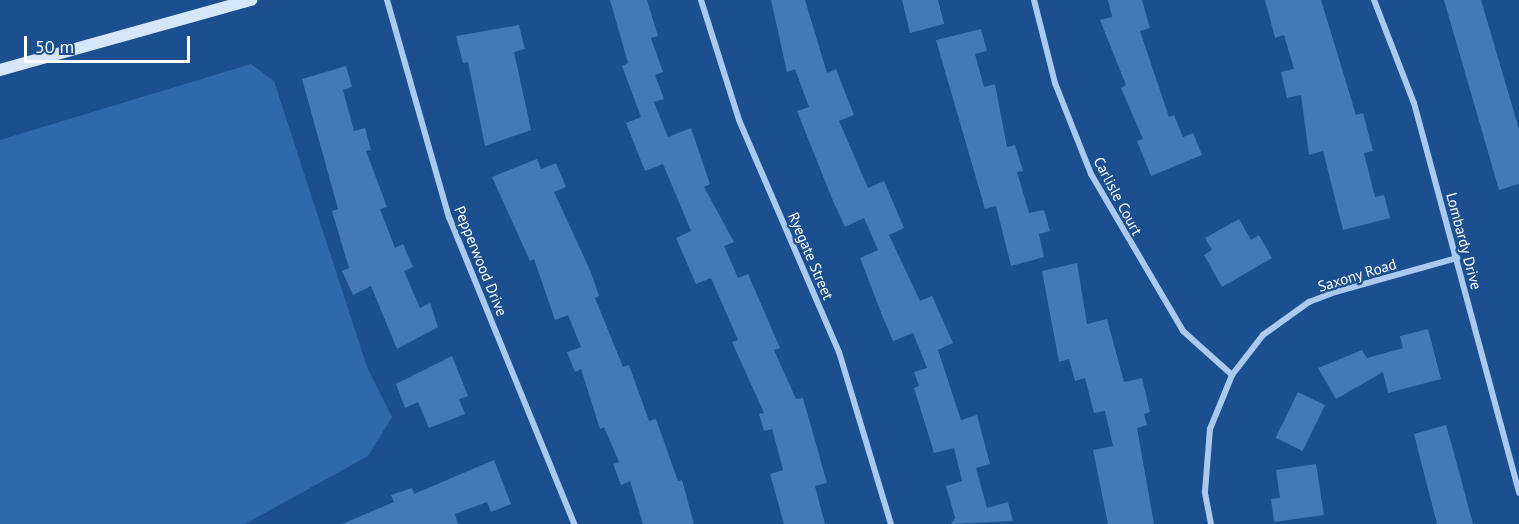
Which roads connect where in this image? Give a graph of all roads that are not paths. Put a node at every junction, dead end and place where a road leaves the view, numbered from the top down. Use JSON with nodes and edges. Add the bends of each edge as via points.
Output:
{"nodes":[{"id":1,"x":251,"y":0,"type":"edge"},
{"id":2,"x":387,"y":0,"type":"edge"},
{"id":3,"x":701,"y":0,"type":"edge"},
{"id":4,"x":1034,"y":0,"type":"edge"},
{"id":5,"x":1374,"y":0,"type":"edge"},
{"id":6,"x":0,"y":70,"type":"edge"},
{"id":7,"x":1457,"y":258,"type":"junction"},
{"id":8,"x":1232,"y":375,"type":"junction"},
{"id":9,"x":1519,"y":493,"type":"edge"},
{"id":10,"x":574,"y":524,"type":"edge"},
{"id":11,"x":891,"y":524,"type":"edge"},
{"id":12,"x":1212,"y":524,"type":"edge"}],
"edges":[{"from":1,"to":6,"type":"street"},
{"from":2,"to":10,"type":"street","name":"Pepperwood Drive","via":[[449,217]]},
{"from":3,"to":11,"type":"street","name":"Ryegate Street","via":[[731,101],[847,374]]},
{"from":4,"to":8,"type":"street","name":"Carlisle Court","via":[[1055,83],[1092,174],[1183,331]]},
{"from":5,"to":7,"type":"street","name":"Lombardy Drive","via":[[1414,103]]},
{"from":7,"to":8,"type":"street","name":"Saxony Road","via":[[1309,302],[1263,335]]},
{"from":7,"to":9,"type":"street","name":"Lombardy Drive"},
{"from":8,"to":12,"type":"street","name":"Saxony Road","via":[[1216,411],[1205,457]]}]}
